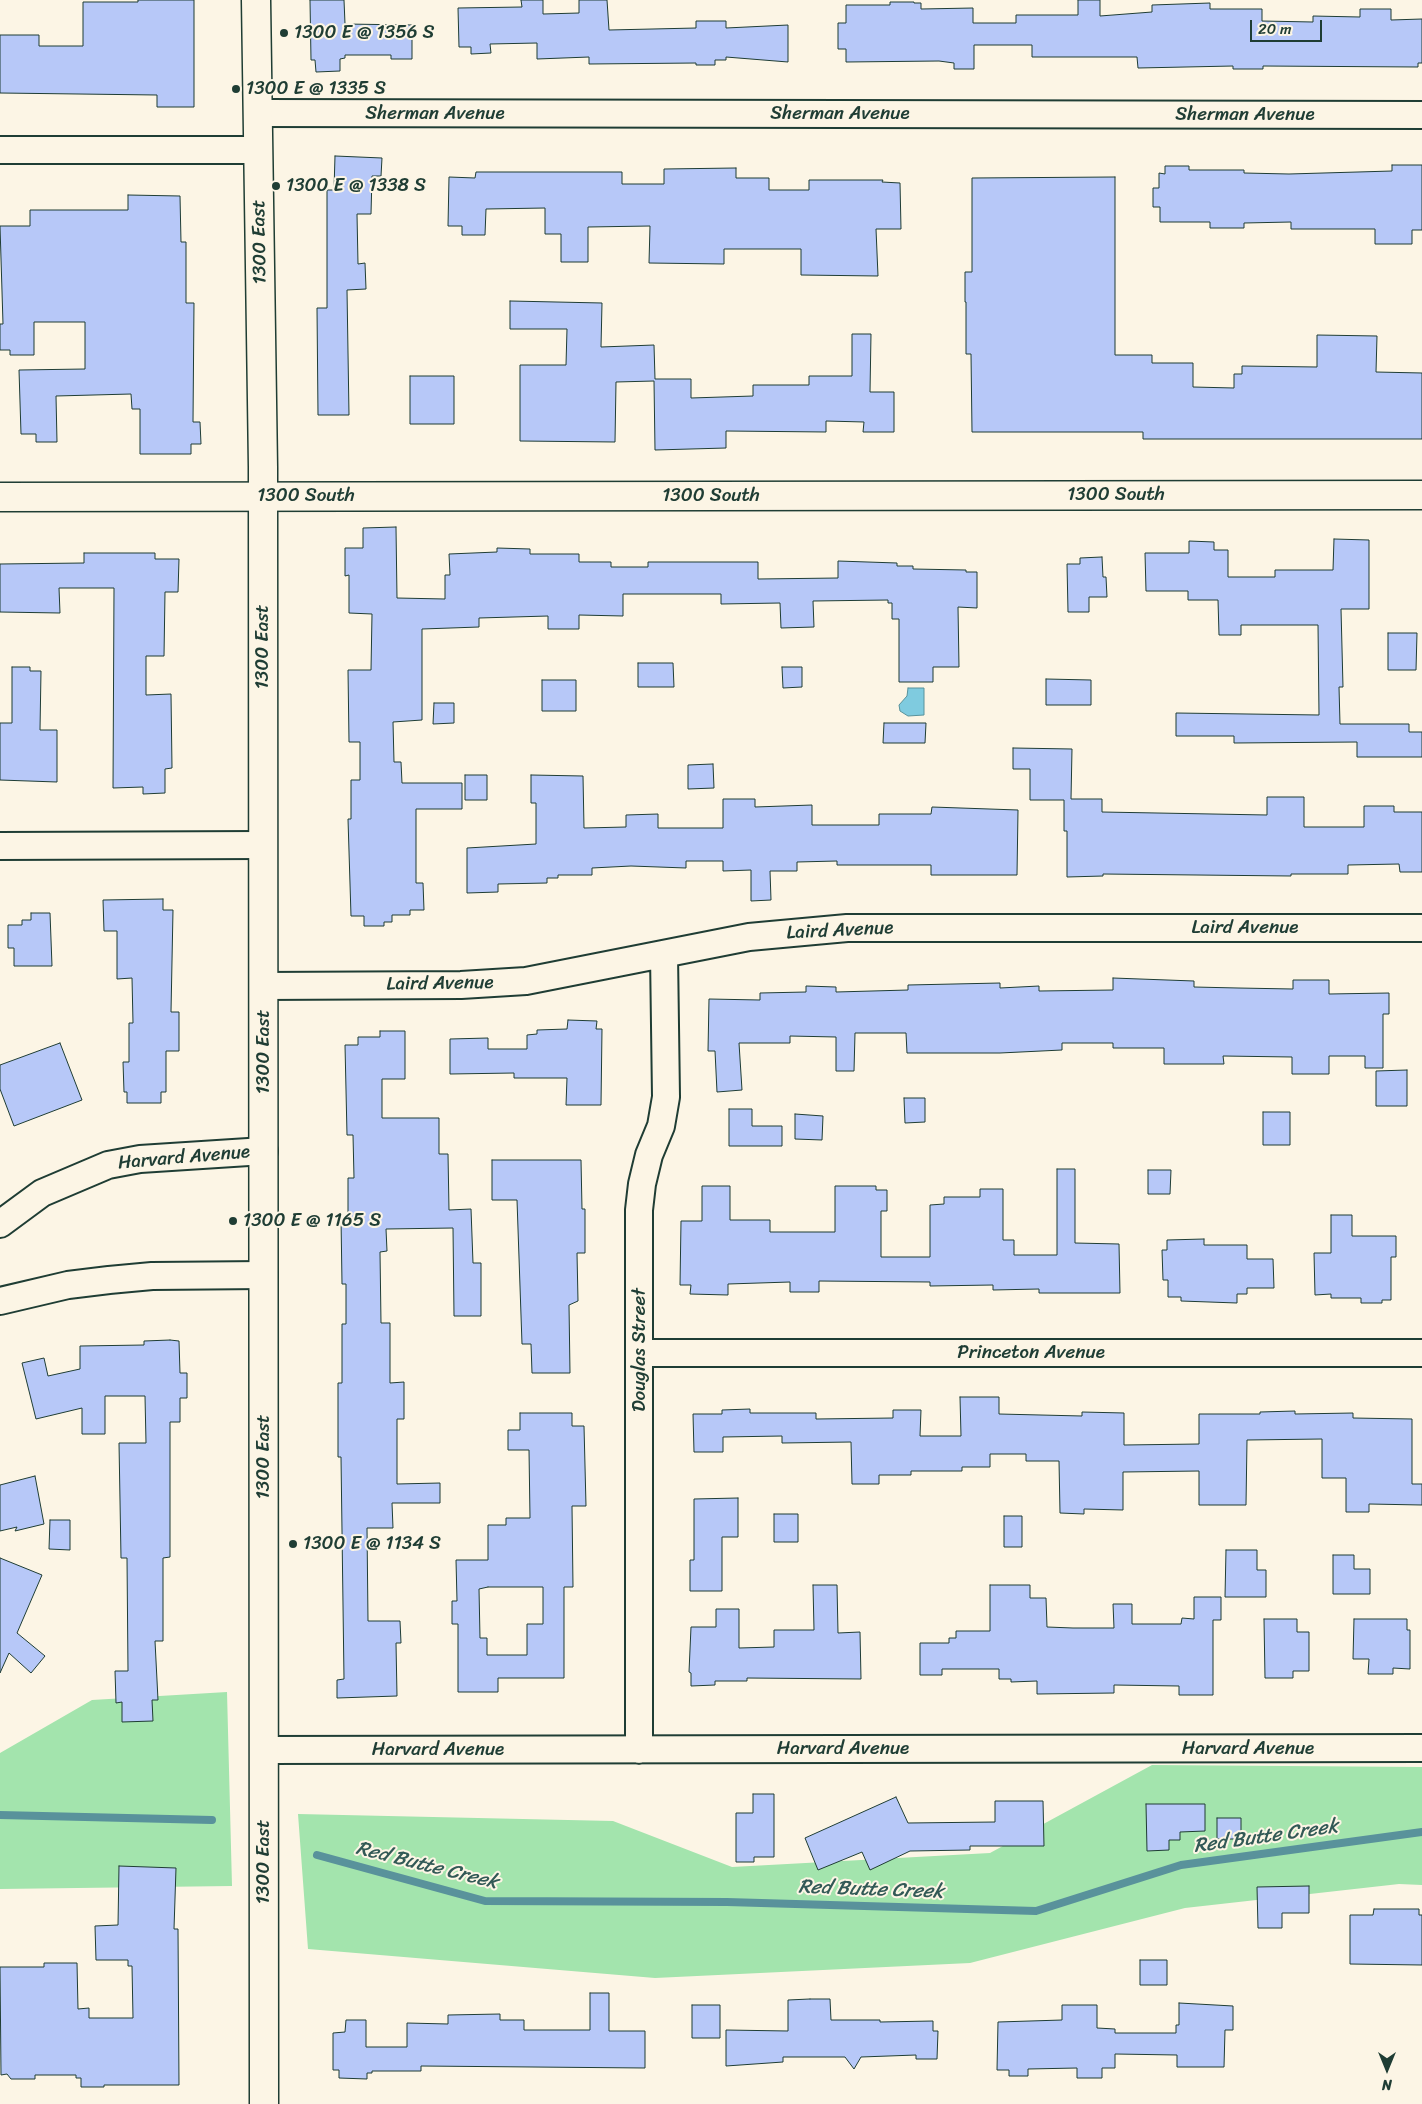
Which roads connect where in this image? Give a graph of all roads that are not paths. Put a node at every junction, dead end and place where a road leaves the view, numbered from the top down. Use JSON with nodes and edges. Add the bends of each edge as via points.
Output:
{"nodes":[{"id":1,"x":256,"y":0,"type":"edge"},
{"id":2,"x":258,"y":113,"type":"junction"},
{"id":3,"x":1422,"y":115,"type":"edge"},
{"id":4,"x":0,"y":150,"type":"edge"},
{"id":5,"x":258,"y":150,"type":"junction"},
{"id":6,"x":1422,"y":495,"type":"edge"},
{"id":7,"x":263,"y":496,"type":"junction"},
{"id":8,"x":0,"y":497,"type":"edge"},
{"id":9,"x":263,"y":845,"type":"junction"},
{"id":10,"x":0,"y":846,"type":"edge"},
{"id":11,"x":1422,"y":928,"type":"edge"},
{"id":12,"x":664,"y":954,"type":"junction"},
{"id":13,"x":263,"y":986,"type":"junction"},
{"id":14,"x":264,"y":1151,"type":"junction"},
{"id":15,"x":0,"y":1224,"type":"edge"},
{"id":16,"x":264,"y":1275,"type":"junction"},
{"id":17,"x":0,"y":1301,"type":"edge"},
{"id":18,"x":640,"y":1353,"type":"junction"},
{"id":19,"x":1422,"y":1353,"type":"edge"},
{"id":20,"x":1422,"y":1748,"type":"edge"},
{"id":21,"x":264,"y":1750,"type":"junction"},
{"id":22,"x":639,"y":1750,"type":"junction"},
{"id":23,"x":264,"y":2104,"type":"edge"}],
"edges":[{"from":1,"to":2,"type":"main road","name":"1300 East"},
{"from":2,"to":3,"type":"street","name":"Sherman Avenue"},
{"from":2,"to":5,"type":"main road","name":"1300 East"},
{"from":4,"to":5,"type":"street"},
{"from":5,"to":7,"type":"main road","name":"1300 East"},
{"from":6,"to":7,"type":"main road","name":"1300 South"},
{"from":7,"to":8,"type":"main road","name":"1300 South"},
{"from":7,"to":9,"type":"main road","name":"1300 East"},
{"from":9,"to":10,"type":"street"},
{"from":9,"to":13,"type":"main road","name":"1300 East"},
{"from":11,"to":12,"type":"street","name":"Laird Avenue","via":[[847,928],[749,938]]},
{"from":12,"to":13,"type":"street","name":"Laird Avenue","via":[[551,977],[492,984]]},
{"from":12,"to":18,"type":"street","name":"Douglas Street","via":[[667,1079],[664,1112],[649,1155],[640,1198]]},
{"from":13,"to":14,"type":"main road","name":"1300 East"},
{"from":14,"to":15,"type":"street","name":"Harvard Avenue","via":[[140,1159],[108,1165],[42,1193]]},
{"from":14,"to":16,"type":"main road","name":"1300 East"},
{"from":16,"to":17,"type":"street","via":[[118,1279],[68,1285]]},
{"from":16,"to":21,"type":"main road","name":"1300 East"},
{"from":18,"to":19,"type":"street","name":"Princeton Avenue"},
{"from":18,"to":22,"type":"street","name":"Douglas Street"},
{"from":20,"to":22,"type":"street","name":"Harvard Avenue"},
{"from":21,"to":22,"type":"street","name":"Harvard Avenue"},
{"from":21,"to":23,"type":"main road","name":"1300 East"}]}
